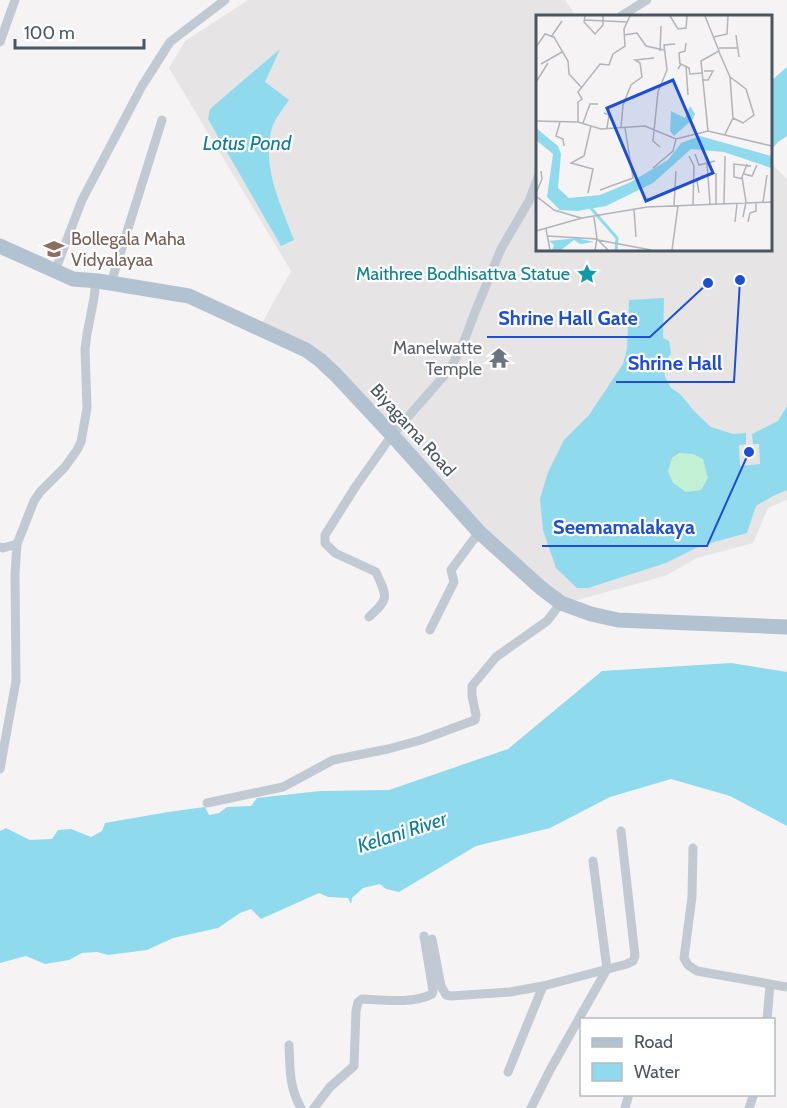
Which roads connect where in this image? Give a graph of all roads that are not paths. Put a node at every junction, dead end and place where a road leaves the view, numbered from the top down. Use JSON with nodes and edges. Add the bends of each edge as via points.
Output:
{"nodes":[{"id":1,"x":15,"y":0,"type":"edge"},
{"id":2,"x":225,"y":0,"type":"edge"},
{"id":3,"x":647,"y":0,"type":"edge"},
{"id":4,"x":623,"y":15,"type":"edge"},
{"id":5,"x":0,"y":42,"type":"edge"},
{"id":6,"x":162,"y":120,"type":"dead end"},
{"id":7,"x":536,"y":183,"type":"edge"},
{"id":8,"x":0,"y":246,"type":"edge"},
{"id":9,"x":55,"y":271,"type":"junction"},
{"id":10,"x":103,"y":282,"type":"junction"},
{"id":11,"x":392,"y":435,"type":"junction"},
{"id":12,"x":478,"y":532,"type":"junction"},
{"id":13,"x":17,"y":544,"type":"junction"},
{"id":14,"x":0,"y":547,"type":"edge"},
{"id":15,"x":561,"y":603,"type":"junction"},
{"id":16,"x":369,"y":617,"type":"dead end"},
{"id":17,"x":787,"y":627,"type":"edge"},
{"id":18,"x":430,"y":630,"type":"dead end"},
{"id":19,"x":0,"y":769,"type":"edge"},
{"id":20,"x":207,"y":803,"type":"dead end"},
{"id":21,"x":621,"y":831,"type":"dead end"},
{"id":22,"x":693,"y":848,"type":"dead end"},
{"id":23,"x":593,"y":861,"type":"dead end"},
{"id":24,"x":607,"y":969,"type":"junction"},
{"id":25,"x":770,"y":985,"type":"junction"},
{"id":26,"x":543,"y":986,"type":"junction"},
{"id":27,"x":787,"y":987,"type":"edge"},
{"id":28,"x":767,"y":1018,"type":"edge"},
{"id":29,"x":289,"y":1045,"type":"dead end"},
{"id":30,"x":508,"y":1072,"type":"dead end"},
{"id":31,"x":301,"y":1108,"type":"edge"},
{"id":32,"x":314,"y":1108,"type":"edge"},
{"id":33,"x":531,"y":1108,"type":"edge"}],
"edges":[{"from":1,"to":5,"type":"street"},
{"from":2,"to":9,"type":"street","via":[[170,42],[142,86],[82,200]]},
{"from":3,"to":4,"type":"street"},
{"from":6,"to":10,"type":"street"},
{"from":7,"to":11,"type":"street","via":[[530,201],[501,249],[450,369]]},
{"from":8,"to":9,"type":"main road","name":"Biyagama Road"},
{"from":9,"to":10,"type":"main road","name":"Biyagama Road","via":[[73,279]]},
{"from":10,"to":11,"type":"main road","name":"Biyagama Road","via":[[189,296],[301,347],[336,375]]},
{"from":10,"to":13,"type":"street","via":[[94,298],[87,334],[87,408],[81,442],[65,467],[34,501]]},
{"from":11,"to":12,"type":"main road","name":"Biyagama Road"},
{"from":11,"to":16,"type":"street","via":[[325,535],[325,543],[335,553],[376,572],[385,593],[383,604]]},
{"from":12,"to":15,"type":"main road","name":"Biyagama Road"},
{"from":12,"to":18,"type":"street","via":[[451,570],[454,582]]},
{"from":13,"to":14,"type":"street"},
{"from":13,"to":19,"type":"street","via":[[16,681]]},
{"from":15,"to":17,"type":"main road","name":"Biyagama Road","via":[[618,620]]},
{"from":15,"to":20,"type":"street","via":[[547,621],[496,657],[472,686],[475,720],[420,740],[333,760],[283,787]]},
{"from":21,"to":24,"type":"street","via":[[635,956],[627,964]]},
{"from":22,"to":25,"type":"street","via":[[684,958],[697,970]]},
{"from":23,"to":24,"type":"street"},
{"from":24,"to":26,"type":"street"},
{"from":24,"to":33,"type":"street"},
{"from":25,"to":27,"type":"street"},
{"from":25,"to":28,"type":"street"},
{"from":26,"to":30,"type":"street"},
{"from":26,"to":32,"type":"street","via":[[446,995],[428,937],[432,994],[358,1002],[354,1066]]},
{"from":29,"to":31,"type":"street","via":[[291,1083]]}]}
